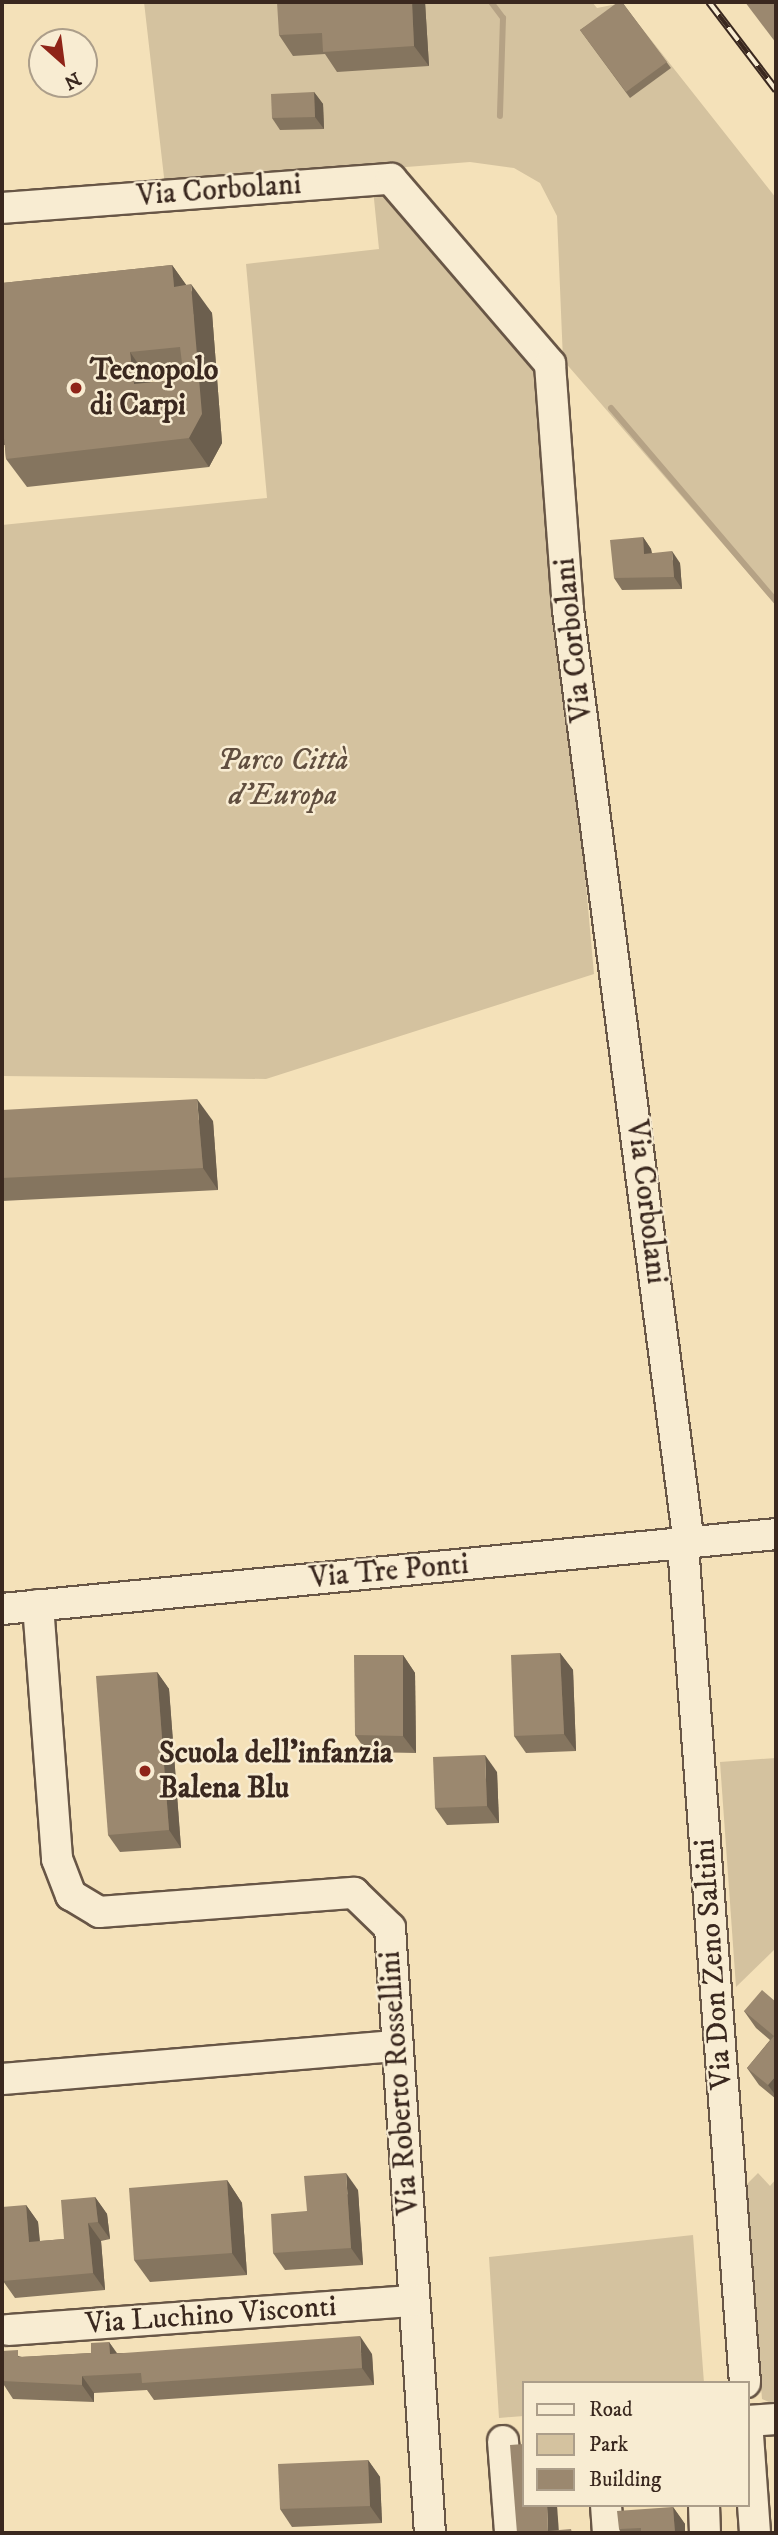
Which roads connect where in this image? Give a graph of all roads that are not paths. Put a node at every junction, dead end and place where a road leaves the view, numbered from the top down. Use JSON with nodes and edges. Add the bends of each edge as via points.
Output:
{"nodes":[{"id":1,"x":2,"y":208,"type":"edge"},
{"id":2,"x":776,"y":1534,"type":"edge"},
{"id":3,"x":686,"y":1544,"type":"junction"},
{"id":4,"x":38,"y":1605,"type":"junction"},
{"id":5,"x":2,"y":1609,"type":"edge"},
{"id":6,"x":398,"y":2046,"type":"junction"},
{"id":7,"x":2,"y":2079,"type":"edge"},
{"id":8,"x":414,"y":2301,"type":"junction"},
{"id":9,"x":8,"y":2330,"type":"dead end"},
{"id":10,"x":744,"y":2381,"type":"edge"},
{"id":11,"x":776,"y":2419,"type":"edge"},
{"id":12,"x":750,"y":2421,"type":"edge"},
{"id":13,"x":503,"y":2441,"type":"dead end"},
{"id":14,"x":750,"y":2463,"type":"edge"},
{"id":15,"x":606,"y":2507,"type":"edge"},
{"id":16,"x":704,"y":2507,"type":"edge"},
{"id":17,"x":430,"y":2533,"type":"edge"},
{"id":18,"x":510,"y":2533,"type":"edge"},
{"id":19,"x":608,"y":2533,"type":"edge"},
{"id":20,"x":705,"y":2533,"type":"edge"},
{"id":21,"x":755,"y":2533,"type":"edge"}],
"edges":[{"from":1,"to":3,"type":"street","name":"Via Corbolani","via":[[391,179],[550,364],[568,610]]},
{"from":2,"to":3,"type":"street","name":"Via Tre Ponti"},
{"from":3,"to":4,"type":"street","name":"Via Tre Ponti"},
{"from":3,"to":10,"type":"street","name":"Via Don Zeno Saltini"},
{"from":4,"to":5,"type":"street","name":"Via Tre Ponti"},
{"from":4,"to":6,"type":"street","name":"Via Roberto Rossellini","via":[[57,1858],[71,1895],[99,1912],[354,1893],[390,1928]]},
{"from":6,"to":7,"type":"street"},
{"from":6,"to":8,"type":"street","name":"Via Roberto Rossellini"},
{"from":8,"to":9,"type":"street","name":"Via Luchino Visconti"},
{"from":8,"to":17,"type":"street","name":"Via Roberto Rossellini"},
{"from":11,"to":12,"type":"street"},
{"from":13,"to":18,"type":"street"},
{"from":14,"to":21,"type":"street"},
{"from":15,"to":19,"type":"street"},
{"from":16,"to":20,"type":"street"}]}
